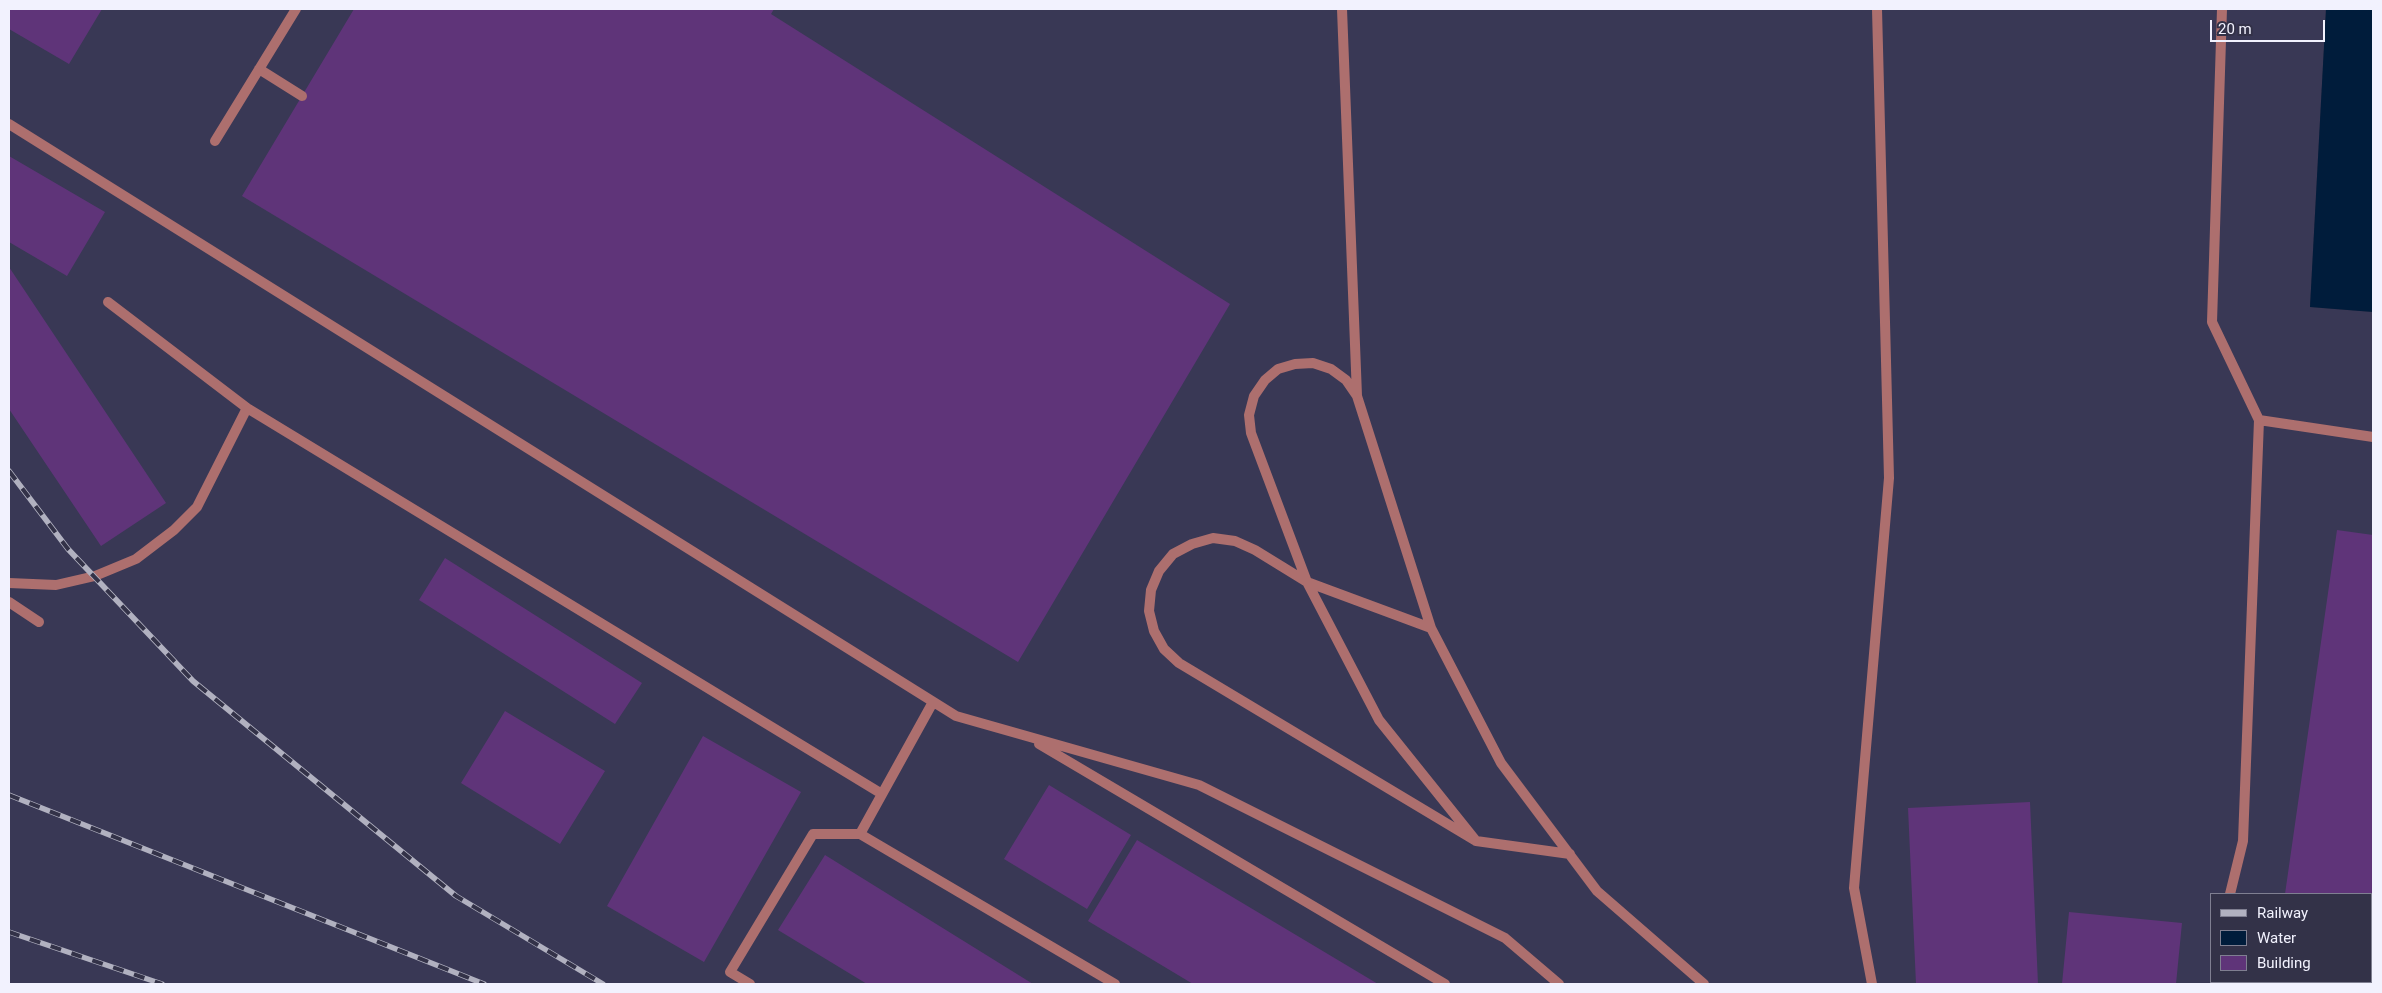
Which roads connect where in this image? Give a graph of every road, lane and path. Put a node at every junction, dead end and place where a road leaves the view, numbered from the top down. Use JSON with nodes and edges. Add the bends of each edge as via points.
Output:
{"nodes":[{"id":1,"x":296,"y":9,"type":"edge"},
{"id":2,"x":1342,"y":9,"type":"edge"},
{"id":3,"x":1877,"y":9,"type":"edge"},
{"id":4,"x":2222,"y":9,"type":"edge"},
{"id":5,"x":259,"y":69,"type":"junction"},
{"id":6,"x":302,"y":96,"type":"dead end"},
{"id":7,"x":9,"y":124,"type":"edge"},
{"id":8,"x":215,"y":141,"type":"dead end"},
{"id":9,"x":108,"y":302,"type":"dead end"},
{"id":10,"x":1357,"y":396,"type":"junction"},
{"id":11,"x":247,"y":408,"type":"junction"},
{"id":12,"x":2259,"y":420,"type":"junction"},
{"id":13,"x":2373,"y":437,"type":"edge"},
{"id":14,"x":1307,"y":582,"type":"junction"},
{"id":15,"x":9,"y":583,"type":"edge"},
{"id":16,"x":9,"y":602,"type":"edge"},
{"id":17,"x":38,"y":622,"type":"dead end"},
{"id":18,"x":1431,"y":628,"type":"junction"},
{"id":19,"x":932,"y":702,"type":"junction"},
{"id":20,"x":1027,"y":737,"type":"junction"},
{"id":21,"x":882,"y":794,"type":"junction"},
{"id":22,"x":860,"y":834,"type":"junction"},
{"id":23,"x":1476,"y":841,"type":"junction"},
{"id":24,"x":1570,"y":854,"type":"junction"},
{"id":25,"x":2230,"y":893,"type":"edge"},
{"id":26,"x":750,"y":984,"type":"edge"},
{"id":27,"x":1115,"y":984,"type":"edge"},
{"id":28,"x":1445,"y":984,"type":"edge"},
{"id":29,"x":1559,"y":984,"type":"edge"},
{"id":30,"x":1704,"y":984,"type":"edge"},
{"id":31,"x":1872,"y":984,"type":"edge"}],
"edges":[{"from":1,"to":5,"type":"lane"},
{"from":2,"to":10,"type":"lane"},
{"from":3,"to":31,"type":"lane","via":[[1889,478],[1854,888]]},
{"from":4,"to":12,"type":"lane","via":[[2212,322]]},
{"from":5,"to":6,"type":"lane"},
{"from":5,"to":8,"type":"lane"},
{"from":7,"to":19,"type":"lane"},
{"from":9,"to":11,"type":"lane"},
{"from":10,"to":14,"type":"lane","via":[[1346,380],[1331,369],[1312,363],[1278,369],[1254,396],[1251,433]]},
{"from":10,"to":18,"type":"lane"},
{"from":11,"to":15,"type":"lane","via":[[197,506],[174,530],[136,559],[95,576],[56,585]]},
{"from":11,"to":21,"type":"lane"},
{"from":12,"to":13,"type":"lane"},
{"from":12,"to":25,"type":"lane","via":[[2243,841]]},
{"from":14,"to":18,"type":"lane"},
{"from":14,"to":23,"type":"lane","via":[[1379,720]]},
{"from":14,"to":23,"type":"lane","via":[[1235,541],[1213,538],[1192,544],[1173,554],[1159,571],[1151,590],[1149,610],[1154,631],[1164,649],[1180,663]]},
{"from":16,"to":17,"type":"lane"},
{"from":18,"to":24,"type":"lane","via":[[1501,763]]},
{"from":19,"to":20,"type":"lane","via":[[956,716]]},
{"from":19,"to":21,"type":"lane"},
{"from":20,"to":28,"type":"lane"},
{"from":20,"to":29,"type":"lane","via":[[1199,785],[1505,938]]},
{"from":21,"to":22,"type":"lane"},
{"from":22,"to":26,"type":"lane","via":[[813,834],[730,972]]},
{"from":22,"to":27,"type":"lane"},
{"from":23,"to":24,"type":"lane"},
{"from":24,"to":30,"type":"lane","via":[[1597,891]]}]}
